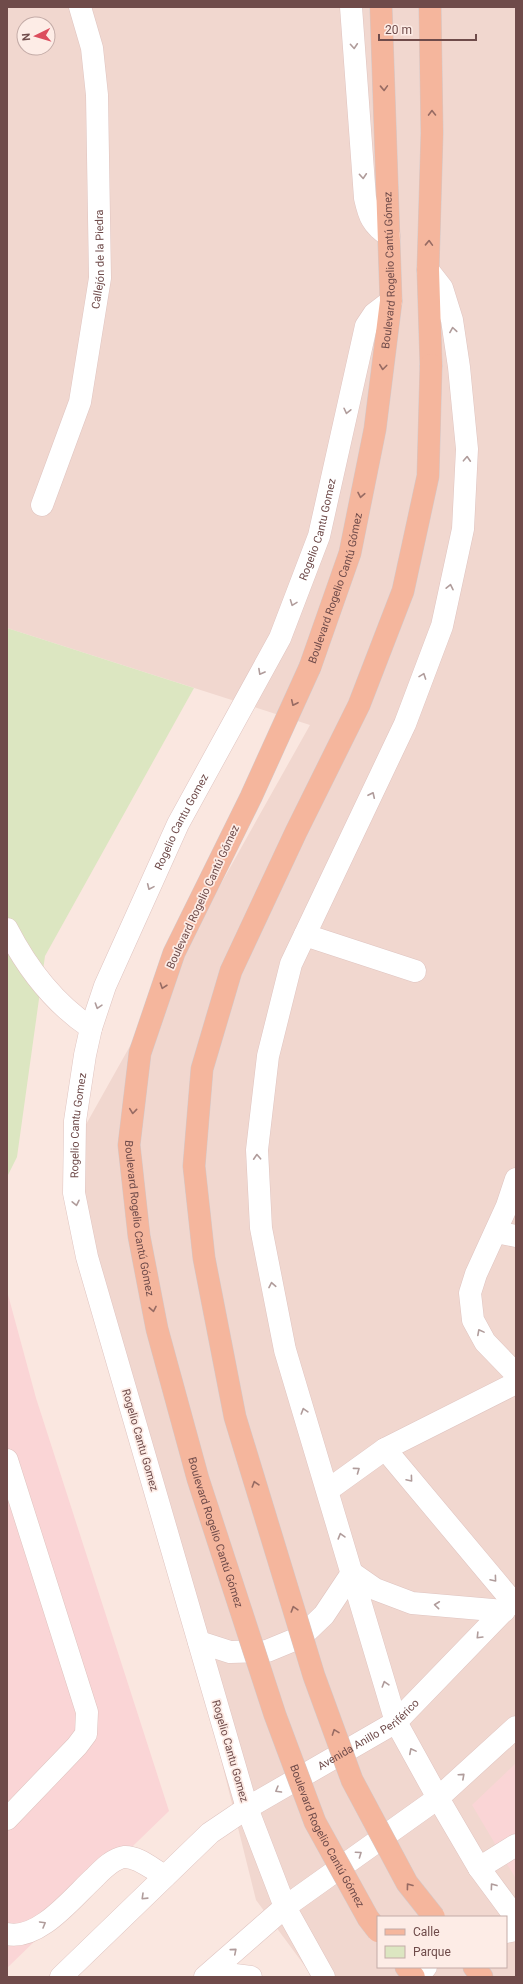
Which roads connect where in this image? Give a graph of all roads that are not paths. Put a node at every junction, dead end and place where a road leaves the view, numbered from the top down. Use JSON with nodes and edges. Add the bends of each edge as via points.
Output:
{"nodes":[{"id":1,"x":80,"y":7,"type":"edge"},
{"id":2,"x":351,"y":7,"type":"edge"},
{"id":3,"x":381,"y":7,"type":"edge"},
{"id":4,"x":430,"y":7,"type":"edge"},
{"id":5,"x":389,"y":236,"type":"junction"},
{"id":6,"x":428,"y":270,"type":"junction"},
{"id":7,"x":391,"y":301,"type":"junction"},
{"id":8,"x":42,"y":505,"type":"dead end"},
{"id":9,"x":7,"y":929,"type":"edge"},
{"id":10,"x":305,"y":935,"type":"junction"},
{"id":11,"x":415,"y":971,"type":"dead end"},
{"id":12,"x":91,"y":1028,"type":"junction"},
{"id":13,"x":516,"y":1179,"type":"edge"},
{"id":14,"x":506,"y":1234,"type":"edge"},
{"id":15,"x":516,"y":1374,"type":"edge"},
{"id":16,"x":516,"y":1383,"type":"edge"},
{"id":17,"x":385,"y":1449,"type":"junction"},
{"id":18,"x":7,"y":1460,"type":"edge"},
{"id":19,"x":328,"y":1490,"type":"junction"},
{"id":20,"x":352,"y":1574,"type":"junction"},
{"id":21,"x":511,"y":1603,"type":"edge"},
{"id":22,"x":199,"y":1642,"type":"junction"},
{"id":23,"x":396,"y":1722,"type":"junction"},
{"id":24,"x":516,"y":1727,"type":"edge"},
{"id":25,"x":438,"y":1798,"type":"junction"},
{"id":26,"x":247,"y":1808,"type":"junction"},
{"id":27,"x":7,"y":1819,"type":"edge"},
{"id":28,"x":516,"y":1844,"type":"edge"},
{"id":29,"x":479,"y":1868,"type":"junction"},
{"id":30,"x":165,"y":1876,"type":"junction"},
{"id":31,"x":285,"y":1907,"type":"junction"},
{"id":32,"x":433,"y":1916,"type":"edge"},
{"id":33,"x":516,"y":1918,"type":"edge"},
{"id":34,"x":377,"y":1930,"type":"edge"},
{"id":35,"x":7,"y":1934,"type":"edge"},
{"id":36,"x":407,"y":1968,"type":"edge"},
{"id":37,"x":425,"y":1968,"type":"edge"},
{"id":38,"x":475,"y":1968,"type":"edge"},
{"id":39,"x":61,"y":1977,"type":"edge"},
{"id":40,"x":205,"y":1977,"type":"edge"},
{"id":41,"x":215,"y":1977,"type":"edge"},
{"id":42,"x":251,"y":1977,"type":"edge"},
{"id":43,"x":324,"y":1977,"type":"edge"},
{"id":44,"x":414,"y":1977,"type":"edge"},
{"id":45,"x":417,"y":1977,"type":"edge"},
{"id":46,"x":482,"y":1977,"type":"edge"}],
"edges":[{"from":1,"to":8,"type":"street","name":"Callejón de la Piedra","via":[[92,48],[97,95],[100,278],[80,402]]},
{"from":2,"to":5,"type":"street","one_way":true,"via":[[365,198],[369,214],[377,228]]},
{"from":3,"to":5,"type":"main road","name":"Boulevard Rogelio Cantú Gómez","one_way":true},
{"from":6,"to":4,"type":"main road","one_way":true,"via":[[432,133]]},
{"from":5,"to":7,"type":"main road","name":"Boulevard Rogelio Cantú Gómez"},
{"from":10,"to":6,"type":"street","one_way":true,"via":[[405,724],[442,626],[463,528],[467,449],[459,367],[452,320],[442,288]]},
{"from":32,"to":6,"type":"main road","one_way":true,"bridge":true,"via":[[407,1883],[352,1780],[314,1676],[235,1417],[204,1258],[194,1166],[202,1069],[231,971],[359,705],[403,591],[428,476],[431,366]]},
{"from":7,"to":12,"type":"street","name":"Rogelio Cantu Gomez","one_way":true,"via":[[374,314],[366,326],[319,536],[280,638],[178,824],[105,986]]},
{"from":7,"to":34,"type":"main road","name":"Boulevard Rogelio Cantú Gómez","one_way":true,"bridge":true,"via":[[375,429],[350,553],[310,668],[251,797],[174,953],[140,1053],[129,1146],[139,1236],[157,1328],[198,1479],[275,1715],[314,1822]]},
{"from":9,"to":12,"type":"street","via":[[20,955],[47,988],[71,1015]]},
{"from":10,"to":11,"type":"street"},
{"from":19,"to":10,"type":"street","one_way":true,"via":[[285,1350],[261,1228],[257,1150],[268,1056],[292,964]]},
{"from":12,"to":22,"type":"street","name":"Rogelio Cantu Gomez","one_way":true,"via":[[75,1121],[74,1192],[87,1257]]},
{"from":13,"to":14,"type":"street","via":[[507,1206]]},
{"from":15,"to":14,"type":"street","one_way":true,"via":[[485,1342],[473,1320],[470,1293],[476,1274]]},
{"from":16,"to":17,"type":"street"},
{"from":19,"to":17,"type":"street","one_way":true},
{"from":17,"to":21,"type":"street","one_way":true},
{"from":18,"to":27,"type":"street","via":[[87,1712],[86,1734]]},
{"from":20,"to":19,"type":"street","one_way":true},
{"from":21,"to":20,"type":"street","one_way":true,"via":[[412,1602],[375,1589]]},
{"from":20,"to":22,"type":"street","via":[[324,1615],[301,1637],[267,1651],[230,1652]]},
{"from":23,"to":20,"type":"street","one_way":true},
{"from":21,"to":23,"type":"street","name":"Avenida Anillo Periférico","one_way":true},
{"from":22,"to":26,"type":"street","name":"Rogelio Cantu Gomez"},
{"from":25,"to":23,"type":"street","one_way":true},
{"from":23,"to":26,"type":"street","name":"Avenida Anillo Periférico","one_way":true},
{"from":25,"to":24,"type":"street","one_way":true},
{"from":25,"to":29,"type":"street"},
{"from":31,"to":25,"type":"street","one_way":true},
{"from":26,"to":30,"type":"street","name":"Avenida Anillo Periférico","via":[[210,1833]]},
{"from":26,"to":31,"type":"street","name":"Rogelio Cantu Gomez"},
{"from":28,"to":29,"type":"street"},
{"from":33,"to":29,"type":"street","one_way":true},
{"from":35,"to":30,"type":"street","one_way":true,"via":[[28,1933],[49,1921],[99,1872],[123,1857],[134,1858]]},
{"from":30,"to":39,"type":"street","name":"Avenida Anillo Periférico","one_way":true},
{"from":40,"to":31,"type":"street","one_way":true},
{"from":31,"to":43,"type":"street","name":"Rogelio Cantu Gomez"},
{"from":36,"to":44,"type":"main road"},
{"from":37,"to":45,"type":"street"},
{"from":38,"to":46,"type":"main road"},
{"from":41,"to":42,"type":"street"}]}
